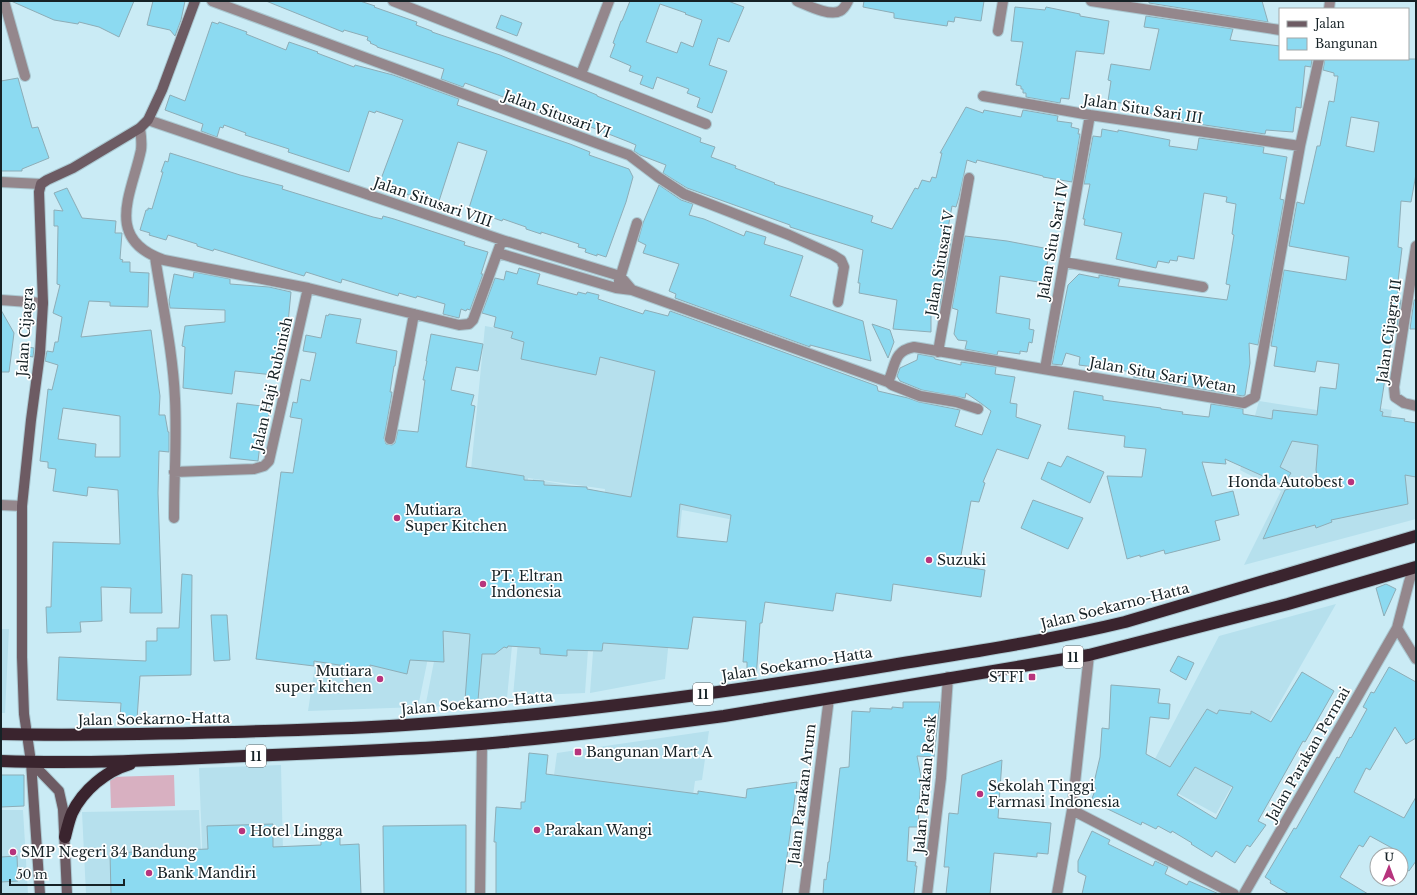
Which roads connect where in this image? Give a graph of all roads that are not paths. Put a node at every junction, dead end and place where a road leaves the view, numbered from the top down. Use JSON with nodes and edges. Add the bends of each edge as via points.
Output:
{"nodes":[{"id":1,"x":4,"y":1,"type":"edge"},
{"id":2,"x":195,"y":1,"type":"edge"},
{"id":3,"x":212,"y":1,"type":"edge"},
{"id":4,"x":393,"y":1,"type":"edge"},
{"id":5,"x":421,"y":1,"type":"edge"},
{"id":6,"x":609,"y":1,"type":"edge"},
{"id":7,"x":797,"y":1,"type":"edge"},
{"id":8,"x":848,"y":1,"type":"edge"},
{"id":9,"x":1003,"y":1,"type":"edge"},
{"id":10,"x":1091,"y":1,"type":"edge"},
{"id":11,"x":419,"y":11,"type":"junction"},
{"id":12,"x":1279,"y":30,"type":"edge"},
{"id":13,"x":998,"y":31,"type":"dead end"},
{"id":14,"x":1319,"y":60,"type":"edge"},
{"id":15,"x":581,"y":74,"type":"junction"},
{"id":16,"x":25,"y":76,"type":"dead end"},
{"id":17,"x":983,"y":96,"type":"dead end"},
{"id":18,"x":1090,"y":115,"type":"junction"},
{"id":19,"x":148,"y":120,"type":"junction"},
{"id":20,"x":706,"y":124,"type":"dead end"},
{"id":21,"x":140,"y":128,"type":"junction"},
{"id":22,"x":1300,"y":146,"type":"junction"},
{"id":23,"x":969,"y":178,"type":"dead end"},
{"id":24,"x":1,"y":182,"type":"edge"},
{"id":25,"x":41,"y":184,"type":"junction"},
{"id":26,"x":637,"y":223,"type":"dead end"},
{"id":27,"x":502,"y":240,"type":"junction"},
{"id":28,"x":1416,"y":246,"type":"edge"},
{"id":29,"x":498,"y":253,"type":"junction"},
{"id":30,"x":155,"y":257,"type":"junction"},
{"id":31,"x":1064,"y":262,"type":"junction"},
{"id":32,"x":620,"y":276,"type":"junction"},
{"id":33,"x":1203,"y":286,"type":"dead end"},
{"id":34,"x":308,"y":288,"type":"junction"},
{"id":35,"x":616,"y":288,"type":"junction"},
{"id":36,"x":632,"y":290,"type":"junction"},
{"id":37,"x":1,"y":300,"type":"edge"},
{"id":38,"x":838,"y":302,"type":"dead end"},
{"id":39,"x":43,"y":303,"type":"junction"},
{"id":40,"x":414,"y":314,"type":"junction"},
{"id":41,"x":938,"y":352,"type":"junction"},
{"id":42,"x":1045,"y":369,"type":"junction"},
{"id":43,"x":888,"y":382,"type":"junction"},
{"id":44,"x":1416,"y":406,"type":"edge"},
{"id":45,"x":978,"y":409,"type":"dead end"},
{"id":46,"x":390,"y":439,"type":"dead end"},
{"id":47,"x":174,"y":472,"type":"junction"},
{"id":48,"x":1,"y":505,"type":"edge"},
{"id":49,"x":22,"y":506,"type":"junction"},
{"id":50,"x":174,"y":518,"type":"dead end"},
{"id":51,"x":1416,"y":536,"type":"edge"},
{"id":52,"x":1415,"y":567,"type":"edge"},
{"id":53,"x":1396,"y":628,"type":"junction"},
{"id":54,"x":1089,"y":655,"type":"junction"},
{"id":55,"x":1416,"y":659,"type":"edge"},
{"id":56,"x":948,"y":678,"type":"junction"},
{"id":57,"x":829,"y":698,"type":"junction"},
{"id":58,"x":1,"y":734,"type":"edge"},
{"id":59,"x":26,"y":735,"type":"junction"},
{"id":60,"x":482,"y":744,"type":"junction"},
{"id":61,"x":1,"y":761,"type":"edge"},
{"id":62,"x":141,"y":761,"type":"junction"},
{"id":63,"x":31,"y":762,"type":"junction"},
{"id":64,"x":1072,"y":810,"type":"junction"},
{"id":65,"x":65,"y":837,"type":"junction"},
{"id":66,"x":40,"y":894,"type":"edge"},
{"id":67,"x":67,"y":894,"type":"edge"},
{"id":68,"x":480,"y":894,"type":"edge"},
{"id":69,"x":804,"y":894,"type":"edge"},
{"id":70,"x":928,"y":894,"type":"edge"},
{"id":71,"x":1057,"y":894,"type":"edge"},
{"id":72,"x":1234,"y":894,"type":"edge"},
{"id":73,"x":1244,"y":894,"type":"edge"}],
"edges":[{"from":1,"to":16,"type":"street"},
{"from":2,"to":19,"type":"street","via":[[162,90]]},
{"from":3,"to":38,"type":"street","name":"Jalan Situsari VI","via":[[629,155],[684,194],[789,235],[841,260],[844,267]]},
{"from":4,"to":11,"type":"street"},
{"from":5,"to":11,"type":"street"},
{"from":6,"to":15,"type":"street"},
{"from":7,"to":8,"type":"street","via":[[833,13],[842,10]]},
{"from":9,"to":13,"type":"street"},
{"from":10,"to":12,"type":"street"},
{"from":11,"to":15,"type":"street"},
{"from":14,"to":22,"type":"street","name":"Jalan Situ Sari Wetan"},
{"from":15,"to":20,"type":"street"},
{"from":17,"to":18,"type":"street","name":"Jalan Situ Sari III"},
{"from":18,"to":22,"type":"street","name":"Jalan Situ Sari III"},
{"from":18,"to":31,"type":"street","name":"Jalan Situ Sari IV"},
{"from":19,"to":21,"type":"street"},
{"from":19,"to":27,"type":"street","name":"Jalan Situsari VIII"},
{"from":21,"to":25,"type":"street"},
{"from":21,"to":30,"type":"street","via":[[142,148],[127,200],[126,224],[135,242]]},
{"from":22,"to":42,"type":"street","name":"Jalan Situ Sari Wetan","via":[[1255,397],[1244,403]]},
{"from":23,"to":41,"type":"street","name":"Jalan Situsari V"},
{"from":24,"to":25,"type":"street"},
{"from":25,"to":39,"type":"street","name":"Jalan Cijagra","via":[[38,192]]},
{"from":26,"to":32,"type":"street"},
{"from":27,"to":29,"type":"street","name":"Jalan Situsari VIII"},
{"from":27,"to":32,"type":"street"},
{"from":28,"to":44,"type":"street","name":"Jalan Cijagra II","via":[[1394,387],[1395,397],[1404,404]]},
{"from":29,"to":35,"type":"street"},
{"from":29,"to":40,"type":"street","name":"Jalan Situsari VIII","via":[[473,320],[469,324],[459,325]]},
{"from":30,"to":34,"type":"street","name":"Jalan Situsari VIII"},
{"from":30,"to":47,"type":"street","via":[[175,397]]},
{"from":31,"to":33,"type":"street"},
{"from":31,"to":42,"type":"street","name":"Jalan Situ Sari IV"},
{"from":32,"to":35,"type":"street"},
{"from":32,"to":36,"type":"street"},
{"from":34,"to":40,"type":"street","name":"Jalan Situsari VIII"},
{"from":34,"to":47,"type":"street","name":"Jalan Haji Rubinish","via":[[269,461],[264,466],[254,469]]},
{"from":35,"to":36,"type":"street"},
{"from":36,"to":43,"type":"street"},
{"from":37,"to":39,"type":"street"},
{"from":39,"to":49,"type":"street","name":"Jalan Cijagra","via":[[40,353]]},
{"from":40,"to":46,"type":"street"},
{"from":41,"to":42,"type":"street","name":"Jalan Situ Sari Wetan"},
{"from":41,"to":43,"type":"street","name":"Jalan Situ Sari Wetan","via":[[914,347],[905,349],[898,356]]},
{"from":43,"to":45,"type":"street","via":[[920,396],[956,402]]},
{"from":47,"to":50,"type":"street"},
{"from":48,"to":49,"type":"street"},
{"from":49,"to":59,"type":"street","name":"Jalan Cijagra","via":[[22,689]]},
{"from":51,"to":59,"type":"highway","name":"Jalan Soekarno-Hatta","number":"11","via":[[1125,622],[1076,634],[833,675],[675,698],[405,725],[279,731]]},
{"from":52,"to":53,"type":"street","name":"Jalan Parakan Permai"},
{"from":52,"to":54,"type":"highway","number":"11","via":[[1288,604]]},
{"from":53,"to":55,"type":"street"},
{"from":53,"to":73,"type":"street","name":"Jalan Parakan Permai"},
{"from":54,"to":56,"type":"highway","number":"11"},
{"from":54,"to":64,"type":"street"},
{"from":56,"to":57,"type":"highway","number":"11"},
{"from":56,"to":70,"type":"street","name":"Jalan Parakan Resik","via":[[941,778]]},
{"from":57,"to":60,"type":"highway","number":"11","via":[[663,724]]},
{"from":57,"to":69,"type":"street","name":"Jalan Parakan Arum"},
{"from":58,"to":59,"type":"highway","name":"Jalan Soekarno-Hatta","number":"11"},
{"from":59,"to":63,"type":"street","name":"Jalan Cijagra"},
{"from":60,"to":62,"type":"highway","number":"11"},
{"from":60,"to":68,"type":"street"},
{"from":61,"to":63,"type":"highway","number":"11"},
{"from":62,"to":63,"type":"highway","number":"11"},
{"from":62,"to":65,"type":"highway","via":[[108,773],[93,785],[72,813]]},
{"from":63,"to":65,"type":"street","via":[[59,791]]},
{"from":63,"to":66,"type":"street","name":"Jalan Cijagra"},
{"from":64,"to":71,"type":"street"},
{"from":64,"to":72,"type":"street"},
{"from":65,"to":67,"type":"street"}]}
